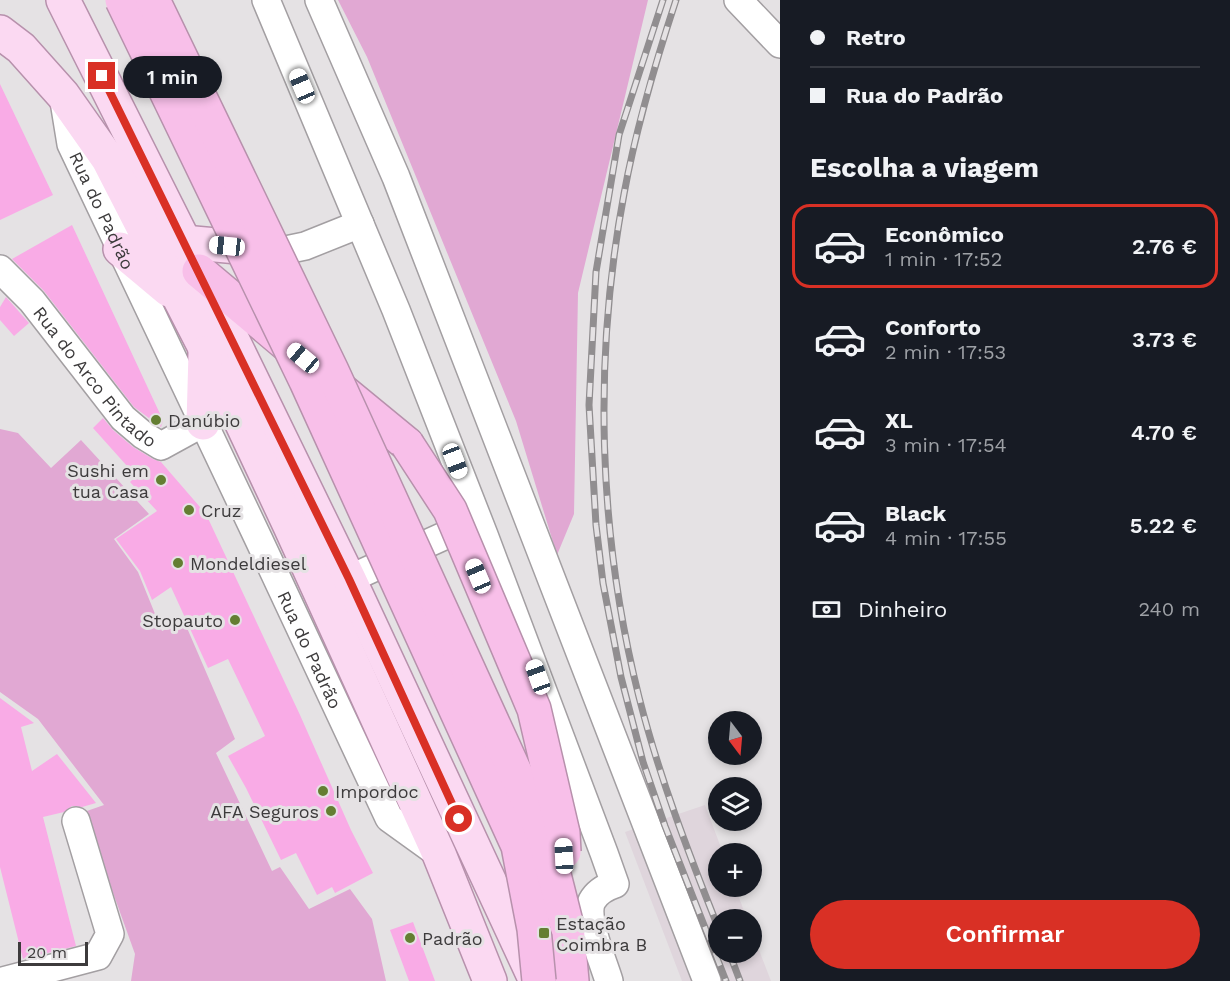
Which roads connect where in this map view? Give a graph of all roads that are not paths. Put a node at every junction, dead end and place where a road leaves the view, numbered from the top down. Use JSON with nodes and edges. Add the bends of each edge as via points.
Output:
{"nodes":[{"id":1,"x":63,"y":0,"type":"edge"},
{"id":2,"x":122,"y":0,"type":"edge"},
{"id":3,"x":131,"y":0,"type":"edge"},
{"id":4,"x":153,"y":0,"type":"edge"},
{"id":5,"x":266,"y":0,"type":"edge"},
{"id":6,"x":319,"y":0,"type":"edge"},
{"id":7,"x":738,"y":0,"type":"edge"},
{"id":8,"x":0,"y":32,"type":"edge"},
{"id":9,"x":780,"y":44,"type":"edge"},
{"id":10,"x":63,"y":95,"type":"junction"},
{"id":11,"x":360,"y":224,"type":"junction"},
{"id":12,"x":183,"y":242,"type":"junction"},
{"id":13,"x":249,"y":248,"type":"junction"},
{"id":14,"x":120,"y":249,"type":"junction"},
{"id":15,"x":0,"y":269,"type":"edge"},
{"id":16,"x":199,"y":271,"type":"junction"},
{"id":17,"x":181,"y":301,"type":"junction"},
{"id":18,"x":205,"y":348,"type":"junction"},
{"id":19,"x":203,"y":423,"type":"junction"},
{"id":20,"x":478,"y":520,"type":"junction"},
{"id":21,"x":349,"y":579,"type":"junction"},
{"id":22,"x":76,"y":821,"type":"dead end"},
{"id":23,"x":439,"y":854,"type":"junction"},
{"id":24,"x":567,"y":926,"type":"junction"},
{"id":25,"x":3,"y":981,"type":"edge"},
{"id":26,"x":490,"y":981,"type":"edge"},
{"id":27,"x":537,"y":981,"type":"edge"},
{"id":28,"x":572,"y":981,"type":"edge"},
{"id":29,"x":609,"y":981,"type":"edge"},
{"id":30,"x":707,"y":981,"type":"edge"}],
"edges":[{"from":1,"to":12,"type":"main road"},
{"from":2,"to":27,"type":"highway","bridge":true,"via":[[306,381],[518,846],[534,929]]},
{"from":3,"to":13,"type":"street"},
{"from":4,"to":24,"type":"highway","bridge":true,"via":[[332,371],[544,835]]},
{"from":5,"to":11,"type":"street"},
{"from":6,"to":30,"type":"street","via":[[396,177]]},
{"from":7,"to":9,"type":"street"},
{"from":8,"to":10,"type":"main road","name":"Rua do Padrão","via":[[21,48]]},
{"from":10,"to":14,"type":"street","name":"Rua do Padrão","via":[[71,144]]},
{"from":10,"to":17,"type":"main road","name":"Rua do Padrão","via":[[108,159]]},
{"from":11,"to":13,"type":"street","via":[[305,246],[281,251]]},
{"from":11,"to":20,"type":"street"},
{"from":12,"to":13,"type":"main road"},
{"from":12,"to":16,"type":"main road"},
{"from":14,"to":17,"type":"main road"},
{"from":14,"to":19,"type":"street","name":"Rua do Padrão"},
{"from":15,"to":19,"type":"street","name":"Rua do Arco Pintado","via":[[32,301],[123,418],[143,435],[161,446]]},
{"from":16,"to":21,"type":"main road"},
{"from":16,"to":24,"type":"highway","bridge":true,"via":[[406,444],[450,510],[534,709],[563,833]]},
{"from":17,"to":18,"type":"main road","name":"Rua do Padrão"},
{"from":18,"to":19,"type":"main road"},
{"from":18,"to":23,"type":"main road","name":"Rua do Padrão"},
{"from":19,"to":23,"type":"street","name":"Rua do Padrão","via":[[389,818]]},
{"from":20,"to":21,"type":"street"},
{"from":20,"to":29,"type":"street","via":[[615,884],[602,889],[591,902],[591,920]]},
{"from":21,"to":27,"type":"main road"},
{"from":22,"to":25,"type":"street","via":[[110,933],[98,956]]},
{"from":23,"to":26,"type":"main road","name":"Rua do Padrão"},
{"from":24,"to":28,"type":"highway"}]}
